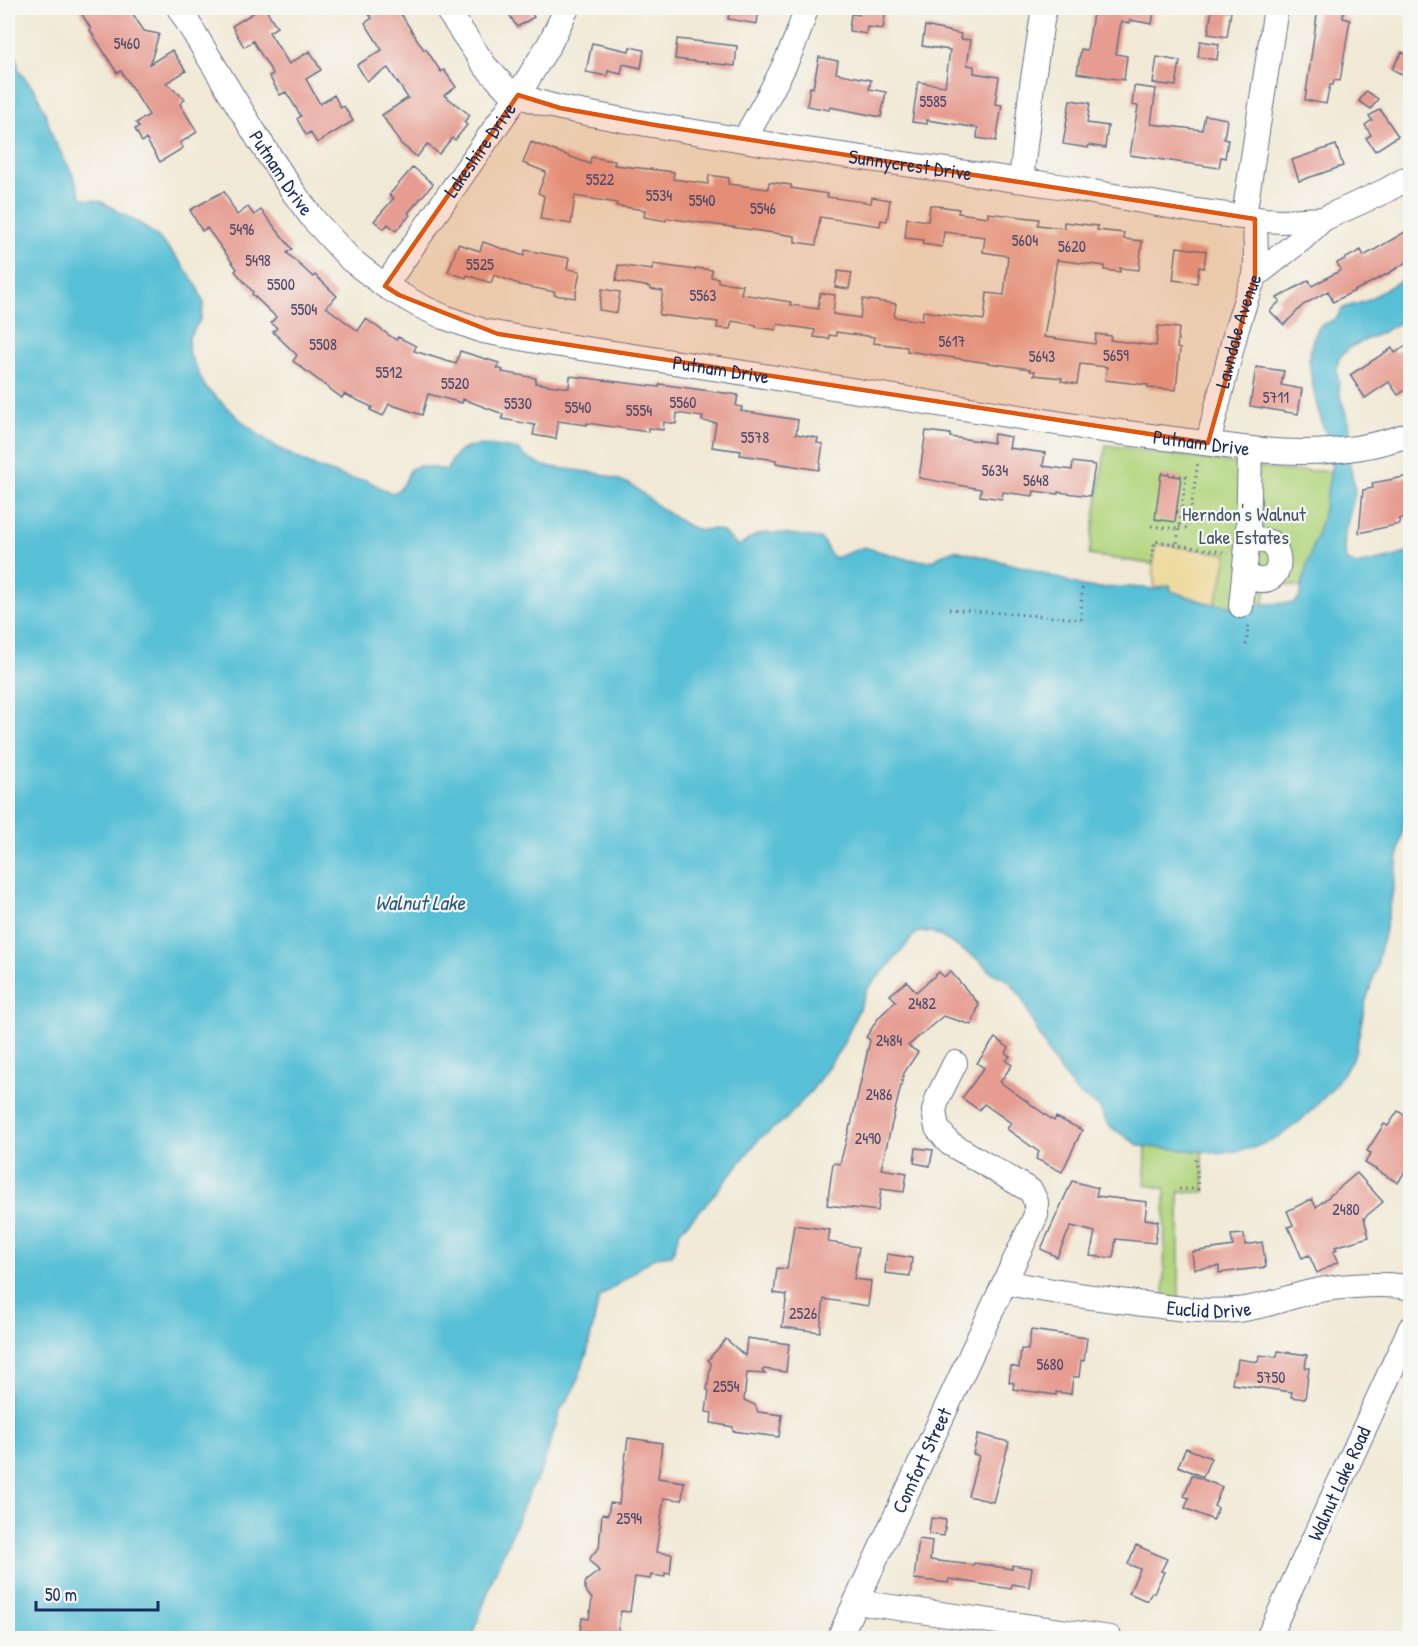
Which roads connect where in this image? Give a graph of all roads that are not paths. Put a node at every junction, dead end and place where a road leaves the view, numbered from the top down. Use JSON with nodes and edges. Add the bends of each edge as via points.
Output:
{"nodes":[{"id":1,"x":179,"y":8,"type":"edge"},
{"id":2,"x":446,"y":8,"type":"edge"},
{"id":3,"x":567,"y":8,"type":"edge"},
{"id":4,"x":806,"y":8,"type":"edge"},
{"id":5,"x":1044,"y":8,"type":"edge"},
{"id":6,"x":1276,"y":8,"type":"edge"},
{"id":7,"x":518,"y":95,"type":"junction"},
{"id":8,"x":746,"y":140,"type":"junction"},
{"id":9,"x":1410,"y":177,"type":"edge"},
{"id":10,"x":1021,"y":180,"type":"junction"},
{"id":11,"x":1249,"y":217,"type":"junction"},
{"id":12,"x":1323,"y":219,"type":"junction"},
{"id":13,"x":1255,"y":276,"type":"junction"},
{"id":14,"x":386,"y":286,"type":"junction"},
{"id":15,"x":1410,"y":434,"type":"edge"},
{"id":16,"x":1250,"y":449,"type":"junction"},
{"id":17,"x":1203,"y":451,"type":"junction"},
{"id":18,"x":1248,"y":536,"type":"junction"},
{"id":19,"x":1245,"y":575,"type":"junction"},
{"id":20,"x":1241,"y":606,"type":"dead end"},
{"id":21,"x":955,"y":1063,"type":"dead end"},
{"id":22,"x":1005,"y":1282,"type":"junction"},
{"id":23,"x":1410,"y":1288,"type":"edge"},
{"id":24,"x":1410,"y":1329,"type":"edge"},
{"id":25,"x":856,"y":1602,"type":"junction"},
{"id":26,"x":839,"y":1638,"type":"edge"},
{"id":27,"x":1110,"y":1638,"type":"edge"},
{"id":28,"x":1268,"y":1638,"type":"edge"}],
"edges":[{"from":1,"to":14,"type":"street","name":"Putnam Drive","via":[[258,140],[314,220],[351,260]]},
{"from":2,"to":7,"type":"street","name":"Sunnycrest Drive","via":[[485,66]]},
{"from":3,"to":7,"type":"street","name":"Lakeshire Drive"},
{"from":4,"to":8,"type":"street","via":[[785,65]]},
{"from":5,"to":10,"type":"street"},
{"from":6,"to":11,"type":"street","name":"Lawndale Avenue"},
{"from":7,"to":8,"type":"street","name":"Sunnycrest Drive","via":[[561,108]]},
{"from":7,"to":14,"type":"street","name":"Lakeshire Drive"},
{"from":8,"to":10,"type":"street","name":"Sunnycrest Drive"},
{"from":9,"to":12,"type":"street","name":"Sunnycrest Drive"},
{"from":10,"to":11,"type":"street","name":"Sunnycrest Drive"},
{"from":11,"to":12,"type":"street","name":"Sunnycrest Drive","via":[[1282,221]]},
{"from":11,"to":13,"type":"street","name":"Lawndale Avenue"},
{"from":12,"to":13,"type":"street"},
{"from":13,"to":17,"type":"street","name":"Lawndale Avenue"},
{"from":14,"to":17,"type":"street","name":"Putnam Drive","via":[[432,312],[498,334],[1088,428]]},
{"from":15,"to":16,"type":"street","name":"Putnam Drive","via":[[1362,447],[1316,452]]},
{"from":16,"to":17,"type":"street","name":"Putnam Drive"},
{"from":16,"to":18,"type":"street"},
{"from":18,"to":19,"type":"street"},
{"from":18,"to":19,"type":"street","via":[[1272,543],[1279,555],[1279,565],[1269,579],[1256,580]]},
{"from":19,"to":20,"type":"street"},
{"from":21,"to":22,"type":"street","name":"Comfort Street","via":[[934,1111],[937,1128],[949,1143],[1031,1191],[1036,1203],[1036,1215]]},
{"from":22,"to":23,"type":"street","name":"Euclid Drive","via":[[1214,1311],[1267,1305],[1320,1289],[1369,1285]]},
{"from":22,"to":25,"type":"street","name":"Comfort Street"},
{"from":24,"to":28,"type":"street","name":"Walnut Lake Road"},
{"from":25,"to":26,"type":"street","name":"Comfort Street"},
{"from":25,"to":27,"type":"street"}]}
